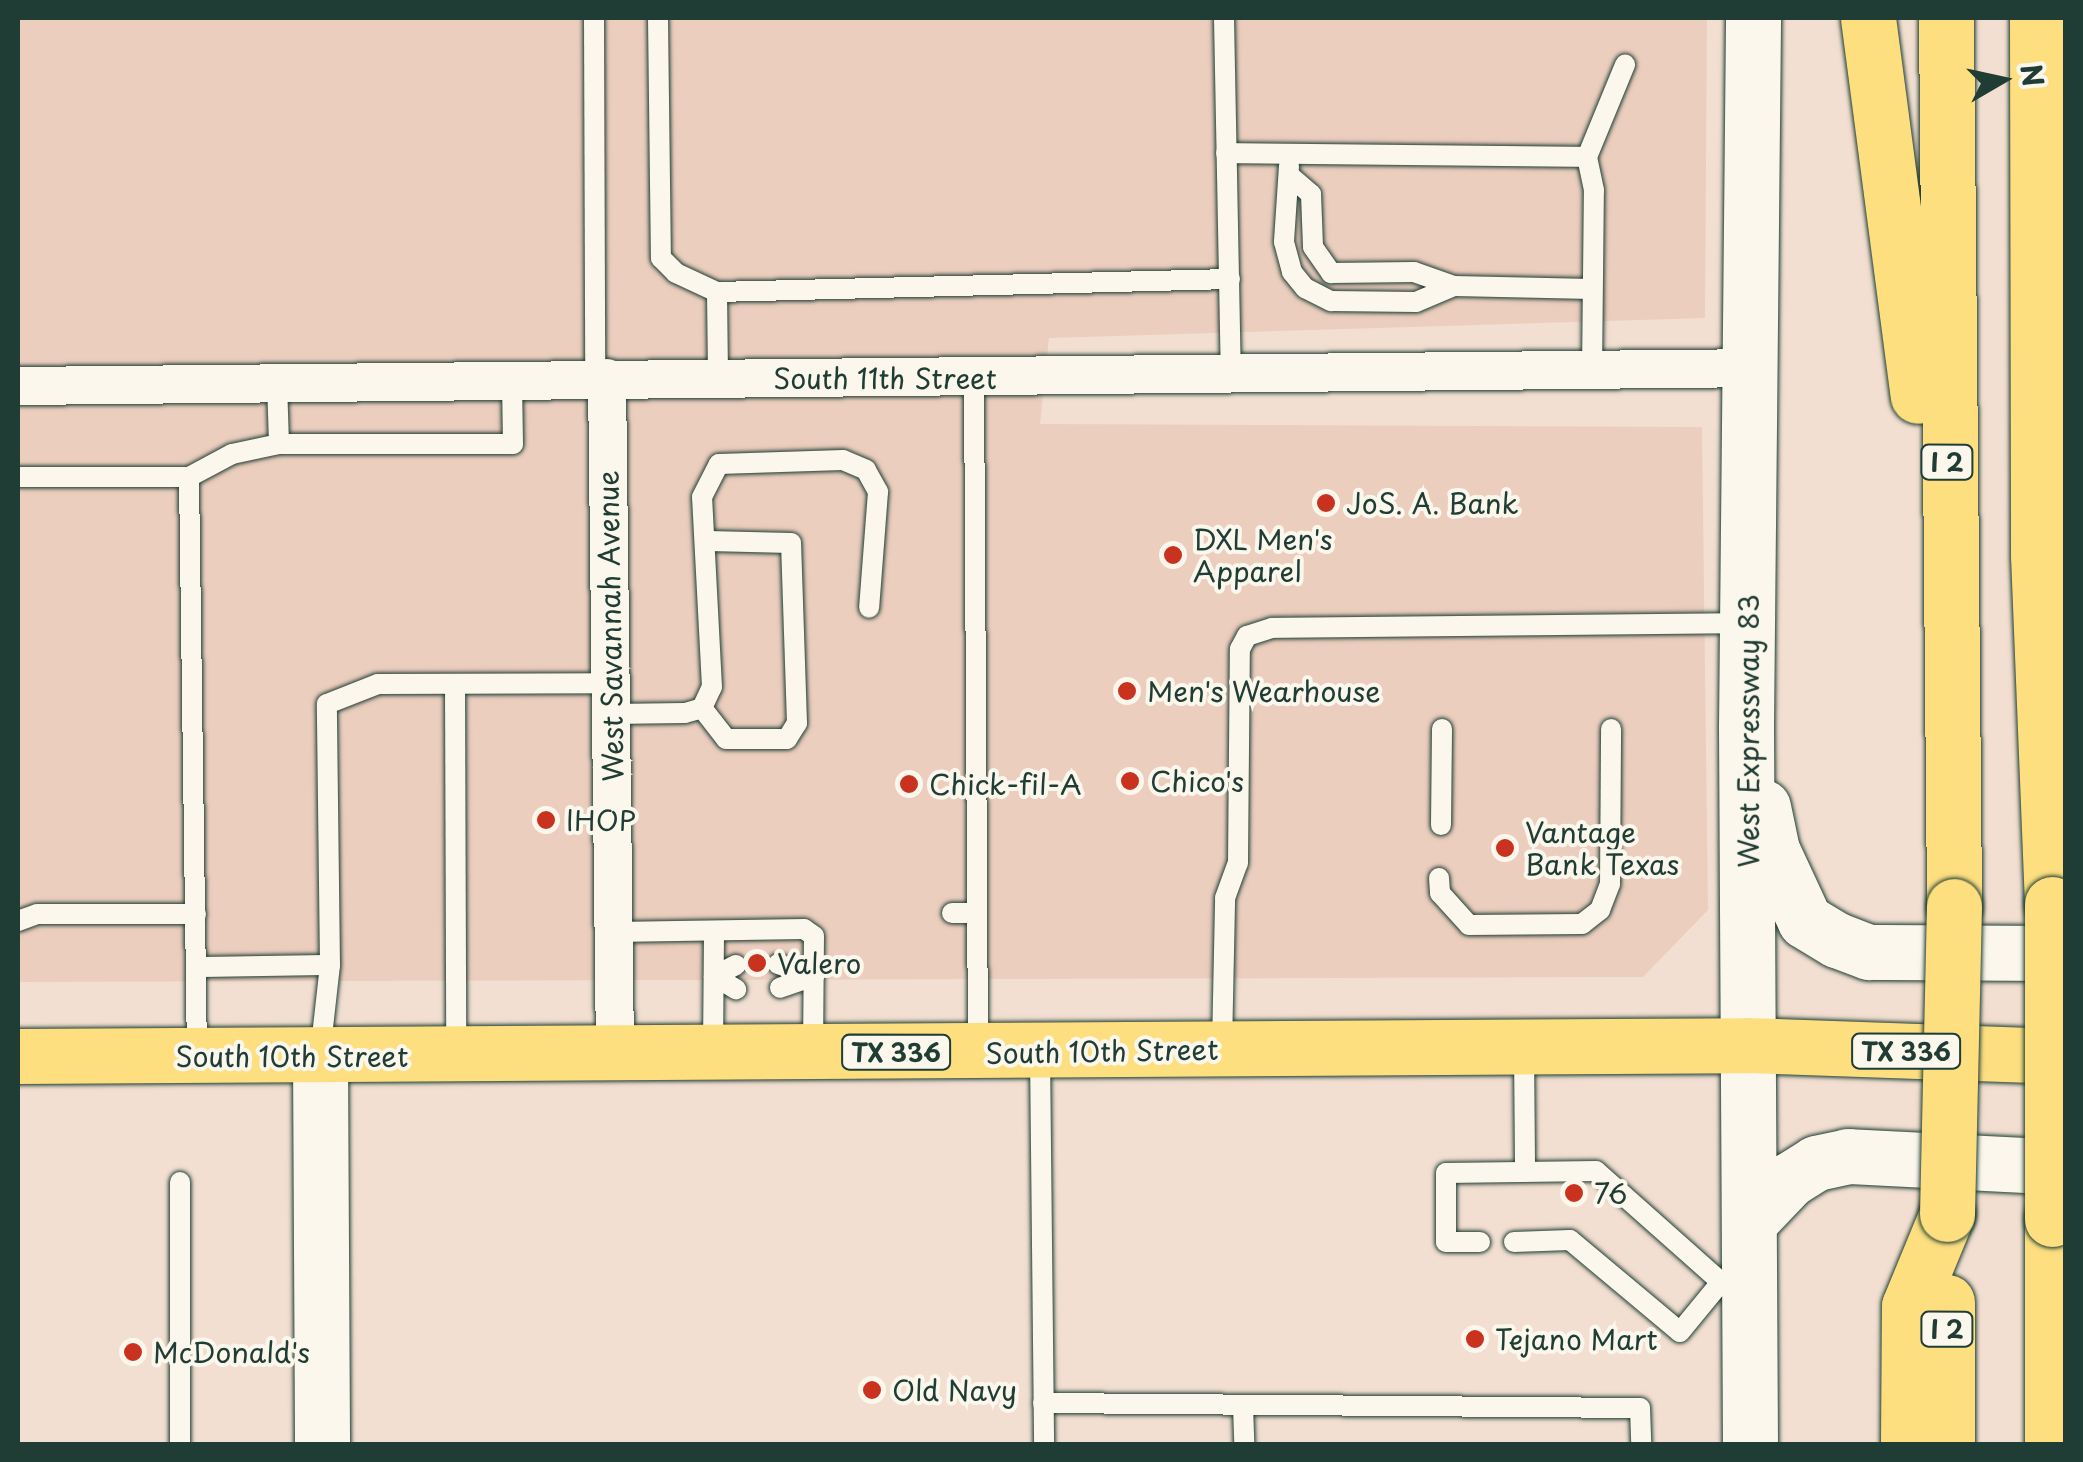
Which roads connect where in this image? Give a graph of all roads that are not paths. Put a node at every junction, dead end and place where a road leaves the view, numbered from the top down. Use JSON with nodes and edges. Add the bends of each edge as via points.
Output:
{"nodes":[{"id":1,"x":594,"y":18,"type":"edge"},
{"id":2,"x":658,"y":18,"type":"edge"},
{"id":3,"x":1224,"y":18,"type":"edge"},
{"id":4,"x":1753,"y":18,"type":"edge"},
{"id":5,"x":1868,"y":18,"type":"edge"},
{"id":6,"x":1946,"y":18,"type":"edge"},
{"id":7,"x":2037,"y":18,"type":"edge"},
{"id":8,"x":1625,"y":64,"type":"dead end"},
{"id":9,"x":1226,"y":153,"type":"junction"},
{"id":10,"x":1587,"y":157,"type":"junction"},
{"id":11,"x":1289,"y":165,"type":"junction"},
{"id":12,"x":1230,"y":280,"type":"junction"},
{"id":13,"x":1454,"y":286,"type":"junction"},
{"id":14,"x":1592,"y":289,"type":"junction"},
{"id":15,"x":717,"y":292,"type":"junction"},
{"id":16,"x":1753,"y":368,"type":"junction"},
{"id":17,"x":1592,"y":372,"type":"junction"},
{"id":18,"x":1232,"y":375,"type":"junction"},
{"id":19,"x":974,"y":377,"type":"junction"},
{"id":20,"x":601,"y":378,"type":"junction"},
{"id":21,"x":512,"y":379,"type":"junction"},
{"id":22,"x":718,"y":379,"type":"junction"},
{"id":23,"x":277,"y":383,"type":"junction"},
{"id":24,"x":18,"y":386,"type":"edge"},
{"id":25,"x":279,"y":444,"type":"junction"},
{"id":26,"x":18,"y":477,"type":"edge"},
{"id":27,"x":190,"y":477,"type":"junction"},
{"id":28,"x":708,"y":541,"type":"junction"},
{"id":29,"x":869,"y":608,"type":"dead end"},
{"id":30,"x":1948,"y":618,"type":"junction"},
{"id":31,"x":1748,"y":624,"type":"junction"},
{"id":32,"x":456,"y":684,"type":"junction"},
{"id":33,"x":611,"y":698,"type":"junction"},
{"id":34,"x":702,"y":708,"type":"junction"},
{"id":35,"x":1746,"y":726,"type":"junction"},
{"id":36,"x":1612,"y":728,"type":"dead end"},
{"id":37,"x":1442,"y":729,"type":"dead end"},
{"id":38,"x":2066,"y":745,"type":"edge"},
{"id":39,"x":1441,"y":825,"type":"dead end"},
{"id":40,"x":1439,"y":878,"type":"dead end"},
{"id":41,"x":18,"y":902,"type":"edge"},
{"id":42,"x":952,"y":913,"type":"dead end"},
{"id":43,"x":977,"y":913,"type":"junction"},
{"id":44,"x":196,"y":914,"type":"junction"},
{"id":45,"x":27,"y":918,"type":"edge"},
{"id":46,"x":2059,"y":928,"type":"edge"},
{"id":47,"x":714,"y":931,"type":"junction"},
{"id":48,"x":614,"y":932,"type":"junction"},
{"id":49,"x":778,"y":964,"type":"dead end"},
{"id":50,"x":330,"y":965,"type":"junction"},
{"id":51,"x":736,"y":965,"type":"dead end"},
{"id":52,"x":196,"y":968,"type":"junction"},
{"id":53,"x":714,"y":976,"type":"junction"},
{"id":54,"x":814,"y":976,"type":"junction"},
{"id":55,"x":780,"y":988,"type":"dead end"},
{"id":56,"x":736,"y":990,"type":"dead end"},
{"id":57,"x":1747,"y":1045,"type":"junction"},
{"id":58,"x":1524,"y":1047,"type":"junction"},
{"id":59,"x":1222,"y":1050,"type":"junction"},
{"id":60,"x":1040,"y":1051,"type":"junction"},
{"id":61,"x":978,"y":1052,"type":"junction"},
{"id":62,"x":813,"y":1053,"type":"junction"},
{"id":63,"x":713,"y":1054,"type":"junction"},
{"id":64,"x":615,"y":1055,"type":"junction"},
{"id":65,"x":18,"y":1056,"type":"edge"},
{"id":66,"x":197,"y":1056,"type":"junction"},
{"id":67,"x":320,"y":1056,"type":"junction"},
{"id":68,"x":456,"y":1056,"type":"junction"},
{"id":69,"x":2066,"y":1056,"type":"edge"},
{"id":70,"x":2066,"y":1167,"type":"edge"},
{"id":71,"x":1525,"y":1172,"type":"junction"},
{"id":72,"x":180,"y":1182,"type":"dead end"},
{"id":73,"x":1947,"y":1214,"type":"junction"},
{"id":74,"x":1750,"y":1221,"type":"junction"},
{"id":75,"x":1480,"y":1242,"type":"dead end"},
{"id":76,"x":1514,"y":1242,"type":"dead end"},
{"id":77,"x":1736,"y":1281,"type":"junction"},
{"id":78,"x":1043,"y":1403,"type":"junction"},
{"id":79,"x":1244,"y":1406,"type":"junction"},
{"id":80,"x":180,"y":1444,"type":"edge"},
{"id":81,"x":322,"y":1444,"type":"edge"},
{"id":82,"x":1044,"y":1444,"type":"edge"},
{"id":83,"x":1244,"y":1444,"type":"edge"},
{"id":84,"x":1641,"y":1444,"type":"edge"},
{"id":85,"x":1750,"y":1444,"type":"edge"},
{"id":86,"x":1908,"y":1444,"type":"edge"},
{"id":87,"x":1947,"y":1444,"type":"edge"},
{"id":88,"x":2052,"y":1444,"type":"edge"}],
"edges":[{"from":1,"to":20,"type":"lane"},
{"from":2,"to":15,"type":"lane","via":[[662,258],[676,273]]},
{"from":3,"to":9,"type":"lane"},
{"from":4,"to":16,"type":"main road","name":"West Expressway 83"},
{"from":5,"to":30,"type":"main road"},
{"from":6,"to":30,"type":"main road","number":"I 2"},
{"from":7,"to":46,"type":"main road","via":[[2038,555]]},
{"from":8,"to":10,"type":"lane"},
{"from":9,"to":11,"type":"lane"},
{"from":9,"to":12,"type":"lane"},
{"from":10,"to":11,"type":"lane"},
{"from":10,"to":14,"type":"lane","via":[[1594,190]]},
{"from":11,"to":13,"type":"lane","via":[[1311,194],[1313,247],[1331,273],[1414,272]]},
{"from":11,"to":13,"type":"lane","via":[[1284,242],[1292,272],[1305,288],[1331,300],[1416,302]]},
{"from":12,"to":15,"type":"lane"},
{"from":12,"to":18,"type":"lane"},
{"from":13,"to":14,"type":"lane"},
{"from":14,"to":17,"type":"lane"},
{"from":15,"to":22,"type":"lane"},
{"from":16,"to":17,"type":"street","name":"South 11th Street"},
{"from":16,"to":31,"type":"main road","name":"West Expressway 83"},
{"from":17,"to":18,"type":"street","name":"South 11th Street"},
{"from":18,"to":19,"type":"street","name":"South 11th Street"},
{"from":19,"to":22,"type":"street","name":"South 11th Street"},
{"from":19,"to":43,"type":"lane"},
{"from":20,"to":21,"type":"street","name":"South 11th Street"},
{"from":20,"to":22,"type":"street","name":"South 11th Street"},
{"from":20,"to":33,"type":"street","name":"West Savannah Avenue"},
{"from":21,"to":23,"type":"street","name":"South 11th Street"},
{"from":21,"to":25,"type":"lane","via":[[513,444]]},
{"from":23,"to":24,"type":"street","name":"South 11th Street"},
{"from":23,"to":25,"type":"lane"},
{"from":25,"to":27,"type":"lane","via":[[232,454]]},
{"from":26,"to":27,"type":"lane"},
{"from":27,"to":44,"type":"lane"},
{"from":28,"to":29,"type":"lane","via":[[702,497],[719,464],[843,460],[866,470],[878,492]]},
{"from":28,"to":34,"type":"lane","via":[[712,688]]},
{"from":28,"to":34,"type":"lane","via":[[791,544],[797,723],[788,739],[726,739]]},
{"from":30,"to":73,"type":"main road","number":"I 2","bridge":true,"via":[[1954,906]]},
{"from":31,"to":35,"type":"main road","name":"West Expressway 83"},
{"from":31,"to":59,"type":"lane","via":[[1272,628],[1247,636],[1240,649],[1238,863],[1226,898]]},
{"from":32,"to":33,"type":"lane"},
{"from":32,"to":50,"type":"lane","via":[[378,684],[327,704]]},
{"from":32,"to":68,"type":"lane"},
{"from":33,"to":34,"type":"lane"},
{"from":33,"to":48,"type":"street","name":"West Savannah Avenue"},
{"from":35,"to":46,"type":"main road","via":[[1772,850],[1805,921],[1869,952]]},
{"from":35,"to":57,"type":"main road","name":"West Expressway 83"},
{"from":36,"to":40,"type":"lane","via":[[1610,884],[1600,910],[1582,924],[1468,925],[1440,893]]},
{"from":37,"to":39,"type":"lane"},
{"from":38,"to":46,"type":"main road"},
{"from":41,"to":45,"type":"lane"},
{"from":42,"to":43,"type":"lane"},
{"from":43,"to":61,"type":"lane"},
{"from":44,"to":45,"type":"lane"},
{"from":44,"to":52,"type":"lane"},
{"from":46,"to":88,"type":"main road","bridge":true},
{"from":47,"to":48,"type":"lane"},
{"from":47,"to":53,"type":"lane"},
{"from":47,"to":54,"type":"lane","via":[[804,929],[814,936]]},
{"from":48,"to":64,"type":"street","name":"West Savannah Avenue"},
{"from":49,"to":54,"type":"lane"},
{"from":50,"to":52,"type":"lane"},
{"from":50,"to":67,"type":"lane"},
{"from":51,"to":53,"type":"lane"},
{"from":52,"to":66,"type":"lane"},
{"from":53,"to":56,"type":"lane"},
{"from":53,"to":63,"type":"lane"},
{"from":54,"to":55,"type":"lane"},
{"from":54,"to":62,"type":"lane"},
{"from":57,"to":58,"type":"main road","name":"South 10th Street","number":"TX 336"},
{"from":57,"to":69,"type":"main road","name":"South 10th Street","number":"TX 336"},
{"from":57,"to":74,"type":"main road","name":"West Expressway 83"},
{"from":58,"to":59,"type":"main road","name":"South 10th Street","number":"TX 336"},
{"from":58,"to":71,"type":"lane"},
{"from":59,"to":60,"type":"main road","name":"South 10th Street","number":"TX 336"},
{"from":60,"to":61,"type":"main road","name":"South 10th Street","number":"TX 336"},
{"from":60,"to":78,"type":"lane"},
{"from":61,"to":62,"type":"main road","name":"South 10th Street","number":"TX 336"},
{"from":62,"to":63,"type":"main road","name":"South 10th Street","number":"TX 336"},
{"from":63,"to":64,"type":"main road","name":"South 10th Street","number":"TX 336"},
{"from":64,"to":68,"type":"main road","name":"South 10th Street","number":"TX 336"},
{"from":65,"to":66,"type":"main road","name":"South 10th Street","number":"TX 336"},
{"from":66,"to":67,"type":"main road","name":"South 10th Street","number":"TX 336"},
{"from":67,"to":68,"type":"main road","name":"South 10th Street","number":"TX 336"},
{"from":67,"to":81,"type":"main road"},
{"from":70,"to":74,"type":"main road","via":[[1848,1156],[1816,1163],[1790,1180]]},
{"from":71,"to":75,"type":"lane","via":[[1446,1173],[1446,1242]]},
{"from":71,"to":77,"type":"lane","via":[[1602,1186],[1647,1225]]},
{"from":72,"to":80,"type":"lane"},
{"from":73,"to":86,"type":"main road","via":[[1909,1306]]},
{"from":73,"to":87,"type":"main road","number":"I 2"},
{"from":74,"to":77,"type":"main road","name":"West Expressway 83"},
{"from":76,"to":77,"type":"lane","via":[[1554,1232],[1570,1240],[1680,1332]]},
{"from":77,"to":85,"type":"main road","name":"West Expressway 83"},
{"from":78,"to":79,"type":"lane"},
{"from":78,"to":82,"type":"lane"},
{"from":79,"to":83,"type":"lane"},
{"from":79,"to":84,"type":"lane","via":[[1640,1408]]}]}
